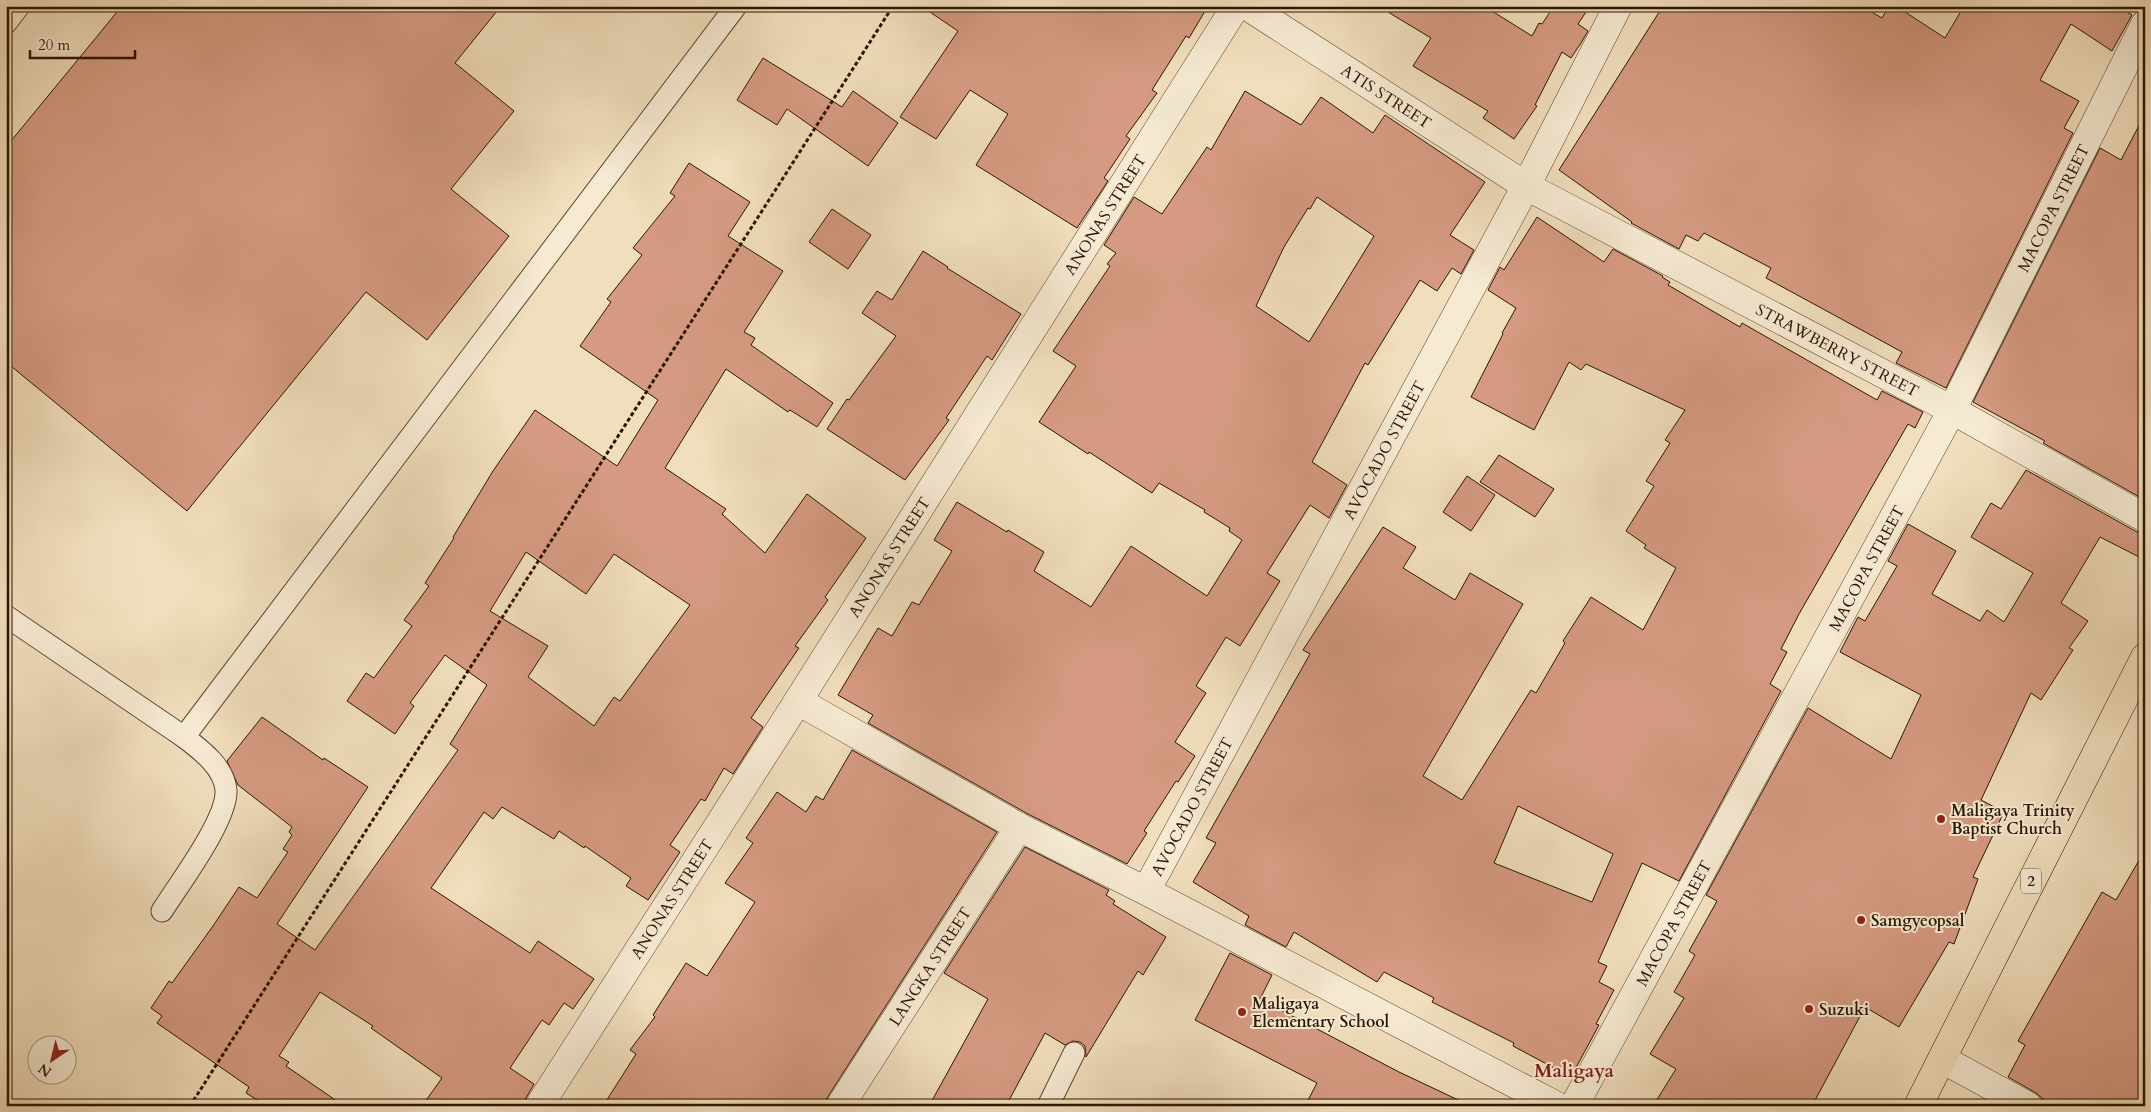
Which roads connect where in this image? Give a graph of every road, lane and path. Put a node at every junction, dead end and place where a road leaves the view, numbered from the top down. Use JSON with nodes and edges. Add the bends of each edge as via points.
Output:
{"nodes":[{"id":1,"x":19,"y":6,"type":"edge"},
{"id":2,"x":736,"y":6,"type":"edge"},
{"id":3,"x":893,"y":6,"type":"edge"},
{"id":4,"x":1236,"y":6,"type":"edge"},
{"id":5,"x":1246,"y":6,"type":"edge"},
{"id":6,"x":1618,"y":6,"type":"edge"},
{"id":7,"x":6,"y":23,"type":"edge"},
{"id":8,"x":2145,"y":24,"type":"edge"},
{"id":9,"x":1526,"y":186,"type":"junction"},
{"id":10,"x":1952,"y":410,"type":"junction"},
{"id":11,"x":2145,"y":518,"type":"edge"},
{"id":12,"x":6,"y":616,"type":"edge"},
{"id":13,"x":2145,"y":657,"type":"edge"},
{"id":14,"x":798,"y":701,"type":"junction"},
{"id":15,"x":184,"y":737,"type":"junction"},
{"id":16,"x":1019,"y":827,"type":"junction"},
{"id":17,"x":1146,"y":891,"type":"junction"},
{"id":18,"x":162,"y":911,"type":"dead end"},
{"id":19,"x":1074,"y":1053,"type":"dead end"},
{"id":20,"x":1942,"y":1059,"type":"junction"},
{"id":21,"x":190,"y":1106,"type":"edge"},
{"id":22,"x":538,"y":1106,"type":"edge"},
{"id":23,"x":840,"y":1106,"type":"edge"},
{"id":24,"x":1048,"y":1106,"type":"edge"},
{"id":25,"x":1557,"y":1106,"type":"edge"},
{"id":26,"x":1574,"y":1106,"type":"edge"},
{"id":27,"x":1918,"y":1106,"type":"edge"},
{"id":28,"x":2028,"y":1106,"type":"edge"}],
"edges":[{"from":1,"to":7,"type":"lane"},
{"from":2,"to":15,"type":"lane"},
{"from":3,"to":21,"type":"path"},
{"from":4,"to":14,"type":"street","name":"ANONAS STREET"},
{"from":5,"to":9,"type":"street","name":"ATIS STREET"},
{"from":6,"to":9,"type":"street","name":"AVOCADO STREET"},
{"from":8,"to":10,"type":"street","name":"MACOPA STREET"},
{"from":9,"to":10,"type":"street","name":"STRAWBERRY STREET"},
{"from":9,"to":17,"type":"street","name":"AVOCADO STREET"},
{"from":10,"to":11,"type":"street","name":"STRAWBERRY STREET"},
{"from":10,"to":26,"type":"street","name":"MACOPA STREET"},
{"from":12,"to":15,"type":"lane"},
{"from":13,"to":20,"type":"highway","number":"2"},
{"from":14,"to":16,"type":"street"},
{"from":14,"to":22,"type":"street","name":"ANONAS STREET"},
{"from":15,"to":18,"type":"lane","via":[[218,768],[226,789],[224,806],[217,824]]},
{"from":16,"to":17,"type":"street"},
{"from":16,"to":23,"type":"street","name":"LANGKA STREET"},
{"from":17,"to":25,"type":"street"},
{"from":19,"to":24,"type":"lane"},
{"from":20,"to":27,"type":"highway","number":"2"},
{"from":20,"to":28,"type":"street"}]}
